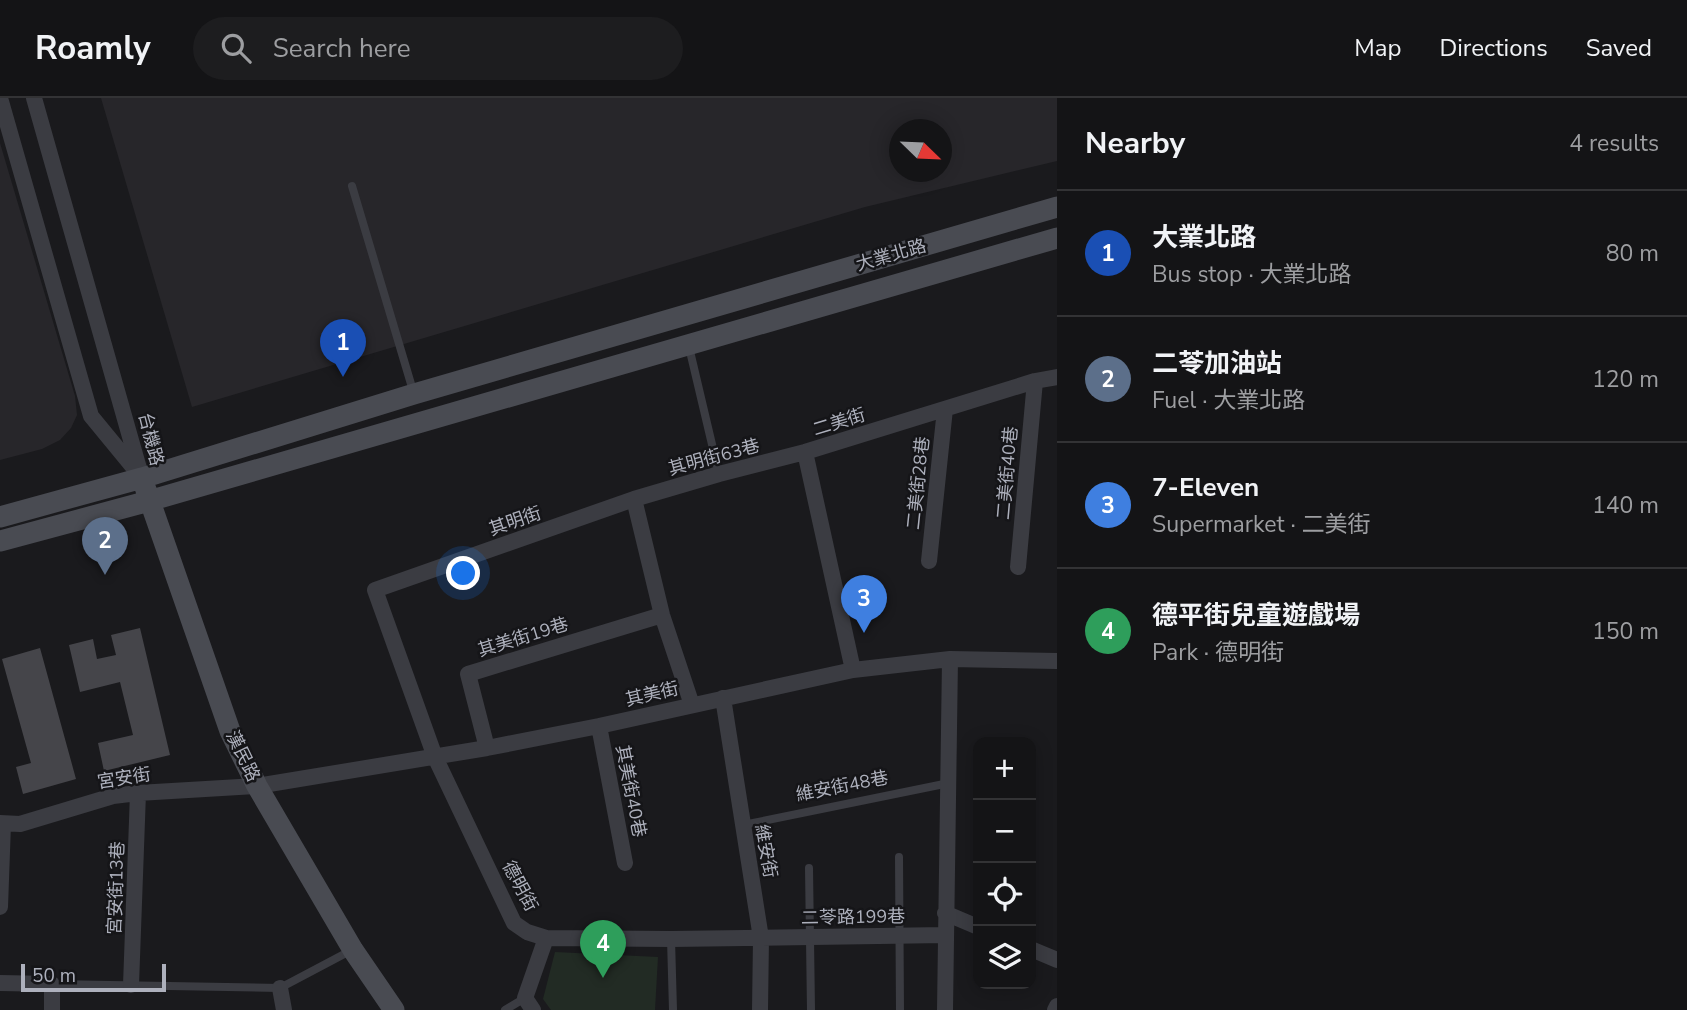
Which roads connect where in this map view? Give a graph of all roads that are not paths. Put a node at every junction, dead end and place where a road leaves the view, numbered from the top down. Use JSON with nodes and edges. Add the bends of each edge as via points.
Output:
{"nodes":[{"id":1,"x":0,"y":98,"type":"edge"},
{"id":2,"x":34,"y":98,"type":"edge"},
{"id":3,"x":352,"y":186,"type":"dead end"},
{"id":4,"x":1057,"y":207,"type":"edge"},
{"id":5,"x":1057,"y":238,"type":"edge"},
{"id":6,"x":688,"y":344,"type":"junction"},
{"id":7,"x":1057,"y":377,"type":"edge"},
{"id":8,"x":1035,"y":382,"type":"junction"},
{"id":9,"x":414,"y":394,"type":"junction"},
{"id":10,"x":945,"y":409,"type":"junction"},
{"id":11,"x":805,"y":452,"type":"junction"},
{"id":12,"x":719,"y":474,"type":"junction"},
{"id":13,"x":142,"y":478,"type":"junction"},
{"id":14,"x":634,"y":499,"type":"junction"},
{"id":15,"x":149,"y":500,"type":"junction"},
{"id":16,"x":0,"y":517,"type":"edge"},
{"id":17,"x":0,"y":541,"type":"edge"},
{"id":18,"x":929,"y":561,"type":"dead end"},
{"id":19,"x":1018,"y":567,"type":"dead end"},
{"id":20,"x":662,"y":615,"type":"junction"},
{"id":21,"x":950,"y":659,"type":"junction"},
{"id":22,"x":1057,"y":661,"type":"edge"},
{"id":23,"x":853,"y":670,"type":"junction"},
{"id":24,"x":723,"y":698,"type":"junction"},
{"id":25,"x":692,"y":705,"type":"junction"},
{"id":26,"x":598,"y":726,"type":"junction"},
{"id":27,"x":487,"y":748,"type":"junction"},
{"id":28,"x":435,"y":757,"type":"junction"},
{"id":29,"x":949,"y":783,"type":"junction"},
{"id":30,"x":257,"y":786,"type":"junction"},
{"id":31,"x":138,"y":793,"type":"junction"},
{"id":32,"x":1,"y":824,"type":"edge"},
{"id":33,"x":742,"y":825,"type":"junction"},
{"id":34,"x":899,"y":856,"type":"dead end"},
{"id":35,"x":625,"y":863,"type":"dead end"},
{"id":36,"x":808,"y":868,"type":"dead end"},
{"id":37,"x":0,"y":907,"type":"edge"},
{"id":38,"x":945,"y":914,"type":"junction"},
{"id":39,"x":975,"y":926,"type":"edge"},
{"id":40,"x":945,"y":935,"type":"junction"},
{"id":41,"x":900,"y":936,"type":"junction"},
{"id":42,"x":809,"y":937,"type":"junction"},
{"id":43,"x":546,"y":938,"type":"junction"},
{"id":44,"x":671,"y":939,"type":"junction"},
{"id":45,"x":761,"y":939,"type":"junction"},
{"id":46,"x":353,"y":950,"type":"junction"},
{"id":47,"x":1036,"y":951,"type":"edge"},
{"id":48,"x":1057,"y":960,"type":"edge"},
{"id":49,"x":0,"y":983,"type":"edge"},
{"id":50,"x":52,"y":984,"type":"junction"},
{"id":51,"x":131,"y":985,"type":"junction"},
{"id":52,"x":280,"y":988,"type":"junction"},
{"id":53,"x":529,"y":1004,"type":"edge"},
{"id":54,"x":52,"y":1010,"type":"edge"},
{"id":55,"x":284,"y":1010,"type":"edge"},
{"id":56,"x":394,"y":1010,"type":"edge"},
{"id":57,"x":505,"y":1010,"type":"edge"},
{"id":58,"x":673,"y":1010,"type":"edge"},
{"id":59,"x":760,"y":1010,"type":"edge"},
{"id":60,"x":811,"y":1010,"type":"edge"},
{"id":61,"x":900,"y":1010,"type":"edge"},
{"id":62,"x":945,"y":1010,"type":"edge"}],
"edges":[{"from":1,"to":13,"type":"street","name":"台機路","via":[[91,416]]},
{"from":2,"to":13,"type":"street","name":"台機路"},
{"from":3,"to":9,"type":"lane"},
{"from":4,"to":9,"type":"street","name":"大業北路"},
{"from":5,"to":6,"type":"street","name":"大業北路"},
{"from":6,"to":12,"type":"lane"},
{"from":6,"to":15,"type":"street","name":"大業北路"},
{"from":7,"to":8,"type":"street","name":"二美街"},
{"from":8,"to":10,"type":"street","name":"二美街"},
{"from":8,"to":19,"type":"street","name":"二美街40巷"},
{"from":9,"to":13,"type":"street","name":"大業北路"},
{"from":10,"to":11,"type":"street","name":"二美街"},
{"from":10,"to":18,"type":"street","name":"二美街28巷"},
{"from":11,"to":12,"type":"street","name":"其明街63巷"},
{"from":11,"to":23,"type":"street","name":"二美街"},
{"from":12,"to":14,"type":"street","name":"其明街63巷"},
{"from":13,"to":15,"type":"street","name":"漢民路"},
{"from":13,"to":16,"type":"street","name":"大業北路"},
{"from":14,"to":20,"type":"street"},
{"from":14,"to":28,"type":"street","name":"其明街","via":[[375,590]]},
{"from":15,"to":17,"type":"street","name":"大業北路"},
{"from":15,"to":30,"type":"street","name":"漢民路","via":[[230,731]]},
{"from":20,"to":25,"type":"street"},
{"from":20,"to":27,"type":"street","name":"其美街19巷","via":[[468,674]]},
{"from":21,"to":22,"type":"street","name":"其美街"},
{"from":21,"to":23,"type":"street","name":"其美街"},
{"from":21,"to":29,"type":"street"},
{"from":23,"to":24,"type":"street","name":"其美街"},
{"from":24,"to":25,"type":"street","name":"其美街"},
{"from":24,"to":33,"type":"street","name":"維安街"},
{"from":25,"to":26,"type":"street","name":"其美街"},
{"from":26,"to":27,"type":"street","name":"其美街"},
{"from":26,"to":35,"type":"street","name":"其美街40巷"},
{"from":27,"to":28,"type":"street","name":"其美街"},
{"from":28,"to":30,"type":"street","name":"其美街"},
{"from":28,"to":43,"type":"street","name":"德明街","via":[[514,923]]},
{"from":29,"to":33,"type":"lane","name":"維安街48巷"},
{"from":29,"to":38,"type":"street"},
{"from":30,"to":31,"type":"street","name":"宮安街"},
{"from":30,"to":46,"type":"street","name":"漢民路"},
{"from":31,"to":32,"type":"street","name":"宮安街","via":[[20,824]]},
{"from":31,"to":51,"type":"street","name":"宮安街13巷"},
{"from":32,"to":37,"type":"street"},
{"from":33,"to":45,"type":"street","name":"維安街"},
{"from":34,"to":41,"type":"lane"},
{"from":36,"to":42,"type":"lane"},
{"from":38,"to":39,"type":"street"},
{"from":38,"to":40,"type":"street"},
{"from":40,"to":41,"type":"street","name":"二苓路199巷"},
{"from":40,"to":62,"type":"street"},
{"from":41,"to":42,"type":"street","name":"二苓路199巷"},
{"from":41,"to":61,"type":"lane"},
{"from":42,"to":45,"type":"street","name":"二苓路199巷"},
{"from":42,"to":60,"type":"lane"},
{"from":43,"to":44,"type":"street","name":"德明街"},
{"from":43,"to":53,"type":"street"},
{"from":44,"to":45,"type":"street","name":"德明街"},
{"from":44,"to":58,"type":"lane"},
{"from":45,"to":59,"type":"street","name":"維安街"},
{"from":46,"to":52,"type":"lane"},
{"from":46,"to":56,"type":"street","name":"漢民路"},
{"from":47,"to":48,"type":"street"},
{"from":49,"to":50,"type":"street"},
{"from":50,"to":51,"type":"lane"},
{"from":50,"to":54,"type":"street"},
{"from":51,"to":52,"type":"lane"},
{"from":52,"to":55,"type":"street"},
{"from":53,"to":57,"type":"lane"}]}
